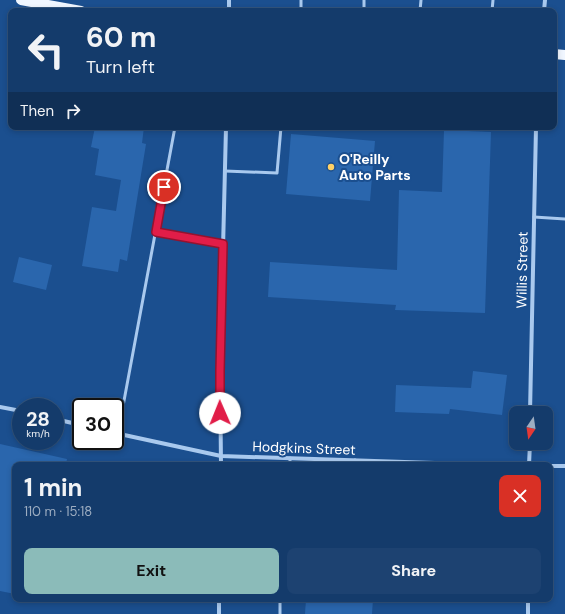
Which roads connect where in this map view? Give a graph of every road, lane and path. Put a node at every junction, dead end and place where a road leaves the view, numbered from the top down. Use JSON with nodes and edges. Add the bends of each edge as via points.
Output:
{"nodes":[{"id":1,"x":21,"y":0,"type":"edge"},
{"id":2,"x":65,"y":8,"type":"edge"},
{"id":3,"x":174,"y":130,"type":"edge"},
{"id":4,"x":226,"y":130,"type":"edge"},
{"id":5,"x":281,"y":130,"type":"edge"},
{"id":6,"x":536,"y":130,"type":"edge"},
{"id":7,"x":225,"y":171,"type":"junction"},
{"id":8,"x":534,"y":217,"type":"junction"},
{"id":9,"x":565,"y":219,"type":"edge"},
{"id":10,"x":156,"y":232,"type":"junction"},
{"id":11,"x":223,"y":244,"type":"junction"},
{"id":12,"x":124,"y":398,"type":"edge"},
{"id":13,"x":530,"y":406,"type":"edge"},
{"id":14,"x":0,"y":407,"type":"edge"},
{"id":15,"x":12,"y":409,"type":"edge"},
{"id":16,"x":124,"y":435,"type":"edge"},
{"id":17,"x":530,"y":450,"type":"edge"},
{"id":18,"x":221,"y":456,"type":"junction"},
{"id":19,"x":290,"y":458,"type":"junction"},
{"id":20,"x":221,"y":462,"type":"edge"},
{"id":21,"x":290,"y":462,"type":"edge"},
{"id":22,"x":341,"y":462,"type":"edge"},
{"id":23,"x":529,"y":462,"type":"edge"},
{"id":24,"x":553,"y":466,"type":"edge"},
{"id":25,"x":565,"y":466,"type":"edge"},
{"id":26,"x":219,"y":602,"type":"edge"},
{"id":27,"x":280,"y":602,"type":"edge"},
{"id":28,"x":528,"y":602,"type":"edge"},
{"id":29,"x":218,"y":614,"type":"edge"},
{"id":30,"x":280,"y":614,"type":"edge"},
{"id":31,"x":528,"y":614,"type":"edge"}],
"edges":[{"from":1,"to":2,"type":"main road"},
{"from":3,"to":10,"type":"lane"},
{"from":4,"to":7,"type":"street"},
{"from":5,"to":7,"type":"lane","via":[[277,173]]},
{"from":6,"to":8,"type":"street","name":"Willis Street"},
{"from":7,"to":11,"type":"street"},
{"from":8,"to":9,"type":"lane"},
{"from":8,"to":13,"type":"street","name":"Willis Street"},
{"from":10,"to":11,"type":"lane"},
{"from":10,"to":12,"type":"lane"},
{"from":11,"to":18,"type":"street"},
{"from":14,"to":15,"type":"street"},
{"from":16,"to":18,"type":"street","name":"Hodgkins Street"},
{"from":17,"to":23,"type":"street"},
{"from":18,"to":19,"type":"street","name":"Hodgkins Street"},
{"from":18,"to":20,"type":"street"},
{"from":19,"to":21,"type":"lane"},
{"from":19,"to":22,"type":"street","name":"Hodgkins Street"},
{"from":24,"to":25,"type":"street"},
{"from":26,"to":29,"type":"street"},
{"from":27,"to":30,"type":"lane"},
{"from":28,"to":31,"type":"street"}]}
